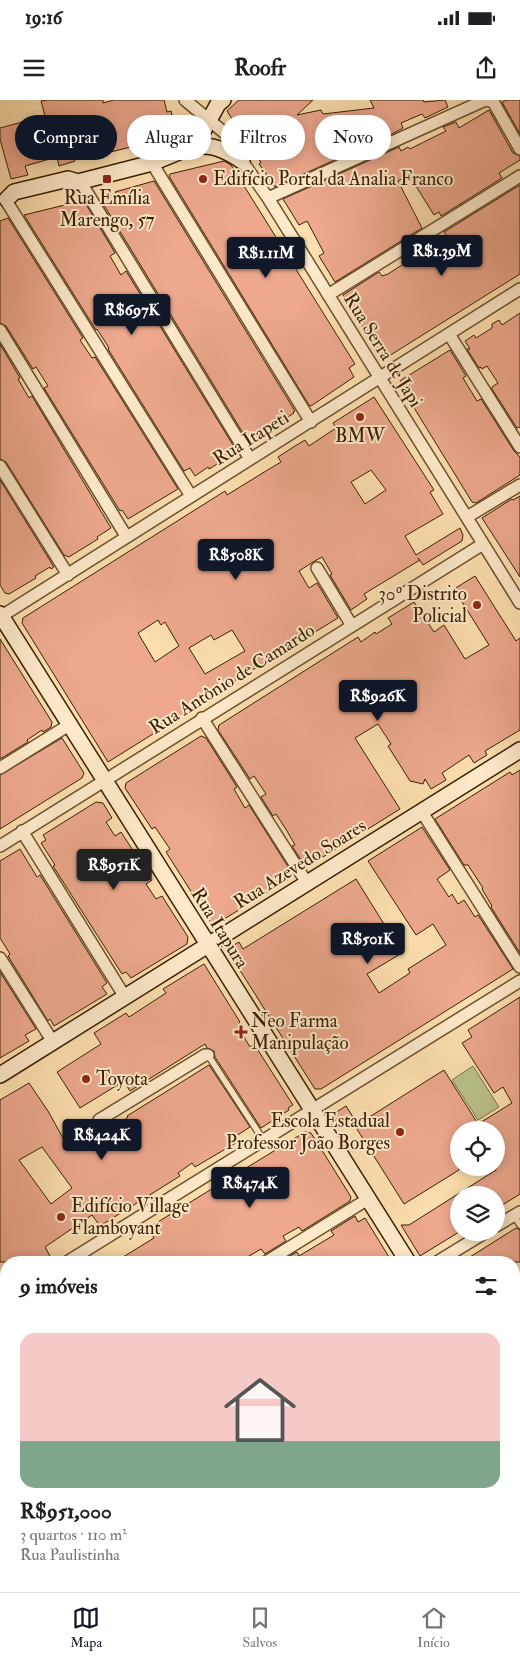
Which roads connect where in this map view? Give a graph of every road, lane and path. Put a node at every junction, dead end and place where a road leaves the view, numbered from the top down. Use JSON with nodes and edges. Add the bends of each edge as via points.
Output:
{"nodes":[{"id":1,"x":185,"y":100,"type":"edge"},
{"id":2,"x":219,"y":102,"type":"edge"},
{"id":3,"x":202,"y":115,"type":"edge"},
{"id":4,"x":211,"y":119,"type":"edge"},
{"id":5,"x":211,"y":122,"type":"edge"},
{"id":6,"x":211,"y":147,"type":"edge"},
{"id":7,"x":520,"y":149,"type":"edge"},
{"id":8,"x":159,"y":160,"type":"edge"},
{"id":9,"x":242,"y":161,"type":"junction"},
{"id":10,"x":152,"y":163,"type":"junction"},
{"id":11,"x":520,"y":176,"type":"edge"},
{"id":12,"x":79,"y":181,"type":"junction"},
{"id":13,"x":268,"y":198,"type":"junction"},
{"id":14,"x":4,"y":199,"type":"edge"},
{"id":15,"x":520,"y":289,"type":"edge"},
{"id":16,"x":328,"y":295,"type":"junction"},
{"id":17,"x":0,"y":330,"type":"edge"},
{"id":18,"x":449,"y":334,"type":"junction"},
{"id":19,"x":380,"y":379,"type":"junction"},
{"id":20,"x":311,"y":422,"type":"junction"},
{"id":21,"x":520,"y":446,"type":"edge"},
{"id":22,"x":250,"y":459,"type":"junction"},
{"id":23,"x":0,"y":466,"type":"edge"},
{"id":24,"x":520,"y":484,"type":"edge"},
{"id":25,"x":192,"y":496,"type":"junction"},
{"id":26,"x":466,"y":518,"type":"junction"},
{"id":27,"x":126,"y":536,"type":"junction"},
{"id":28,"x":483,"y":544,"type":"junction"},
{"id":29,"x":317,"y":568,"type":"dead end"},
{"id":30,"x":68,"y":575,"type":"junction"},
{"id":31,"x":520,"y":603,"type":"edge"},
{"id":32,"x":0,"y":616,"type":"edge"},
{"id":33,"x":352,"y":626,"type":"junction"},
{"id":34,"x":202,"y":718,"type":"junction"},
{"id":35,"x":69,"y":725,"type":"junction"},
{"id":36,"x":520,"y":750,"type":"edge"},
{"id":37,"x":0,"y":768,"type":"edge"},
{"id":38,"x":104,"y":780,"type":"junction"},
{"id":39,"x":422,"y":812,"type":"junction"},
{"id":40,"x":22,"y":832,"type":"junction"},
{"id":41,"x":0,"y":846,"type":"edge"},
{"id":42,"x":307,"y":883,"type":"junction"},
{"id":43,"x":208,"y":946,"type":"junction"},
{"id":44,"x":0,"y":958,"type":"edge"},
{"id":45,"x":520,"y":967,"type":"edge"},
{"id":46,"x":520,"y":981,"type":"edge"},
{"id":47,"x":125,"y":997,"type":"junction"},
{"id":48,"x":53,"y":1042,"type":"junction"},
{"id":49,"x":208,"y":1054,"type":"joint"},
{"id":50,"x":0,"y":1075,"type":"edge"},
{"id":51,"x":313,"y":1111,"type":"junction"},
{"id":52,"x":99,"y":1120,"type":"dead end"},
{"id":53,"x":264,"y":1141,"type":"junction"},
{"id":54,"x":368,"y":1199,"type":"junction"},
{"id":55,"x":518,"y":1217,"type":"edge"},
{"id":56,"x":505,"y":1222,"type":"edge"},
{"id":57,"x":471,"y":1241,"type":"edge"},
{"id":58,"x":77,"y":1256,"type":"edge"},
{"id":59,"x":276,"y":1256,"type":"edge"},
{"id":60,"x":404,"y":1256,"type":"edge"},
{"id":61,"x":447,"y":1256,"type":"edge"}],
"edges":[{"from":1,"to":3,"type":"street","name":"Rua Serra de Japi"},
{"from":2,"to":4,"type":"street"},
{"from":5,"to":9,"type":"street","name":"Rua Serra de Japi","via":[[226,134]]},
{"from":6,"to":9,"type":"street","via":[[225,150]]},
{"from":7,"to":13,"type":"street","via":[[494,103],[483,101]]},
{"from":8,"to":10,"type":"street"},
{"from":9,"to":13,"type":"street","name":"Rua Serra de Japi"},
{"from":10,"to":12,"type":"street"},
{"from":10,"to":20,"type":"street"},
{"from":11,"to":16,"type":"street"},
{"from":12,"to":14,"type":"street","via":[[70,188],[43,195],[16,201]]},
{"from":12,"to":22,"type":"street"},
{"from":13,"to":16,"type":"street","name":"Rua Serra de Japi"},
{"from":14,"to":25,"type":"street"},
{"from":15,"to":18,"type":"street","name":"Rua Itapeti"},
{"from":16,"to":19,"type":"street","name":"Rua Serra de Japi"},
{"from":17,"to":27,"type":"street"},
{"from":18,"to":19,"type":"street","name":"Rua Itapeti"},
{"from":18,"to":21,"type":"street"},
{"from":19,"to":20,"type":"street","name":"Rua Itapeti"},
{"from":19,"to":26,"type":"street","name":"Rua Serra de Japi"},
{"from":20,"to":22,"type":"street","name":"Rua Itapeti"},
{"from":22,"to":25,"type":"street","name":"Rua Itapeti"},
{"from":23,"to":30,"type":"street"},
{"from":24,"to":26,"type":"street"},
{"from":25,"to":27,"type":"street","name":"Rua Itapeti"},
{"from":26,"to":28,"type":"street","name":"Rua Serra de Japi"},
{"from":27,"to":30,"type":"street","name":"Rua Itapeti"},
{"from":28,"to":31,"type":"street","name":"Rua Serra de Japi"},
{"from":28,"to":33,"type":"street","name":"Rua Antônio de Camardo"},
{"from":29,"to":33,"type":"street"},
{"from":30,"to":32,"type":"street","name":"Rua Itapeti"},
{"from":32,"to":35,"type":"street","name":"Rua Itapura"},
{"from":33,"to":34,"type":"street","name":"Rua Antônio de Camardo"},
{"from":34,"to":38,"type":"street","name":"Rua Antônio de Camardo"},
{"from":34,"to":42,"type":"street"},
{"from":35,"to":37,"type":"street"},
{"from":35,"to":38,"type":"street","name":"Rua Itapura"},
{"from":36,"to":39,"type":"street","name":"Rua Azevedo Soares"},
{"from":38,"to":40,"type":"street","name":"Rua Antônio de Camardo"},
{"from":38,"to":43,"type":"street","name":"Rua Itapura"},
{"from":39,"to":42,"type":"street","name":"Rua Azevedo Soares"},
{"from":39,"to":45,"type":"street"},
{"from":40,"to":41,"type":"street","name":"Rua Antônio de Camardo"},
{"from":40,"to":47,"type":"street"},
{"from":42,"to":43,"type":"street","name":"Rua Azevedo Soares"},
{"from":43,"to":47,"type":"street","name":"Rua Azevedo Soares"},
{"from":43,"to":51,"type":"street","name":"Rua Itapura"},
{"from":44,"to":48,"type":"street"},
{"from":46,"to":51,"type":"street"},
{"from":47,"to":48,"type":"street","name":"Rua Azevedo Soares"},
{"from":48,"to":50,"type":"street","name":"Rua Azevedo Soares"},
{"from":49,"to":52,"type":"street"},
{"from":49,"to":53,"type":"lane"},
{"from":51,"to":53,"type":"street"},
{"from":51,"to":54,"type":"street","name":"Rua Itapura"},
{"from":53,"to":58,"type":"street"},
{"from":54,"to":59,"type":"street"},
{"from":54,"to":60,"type":"street","name":"Rua Itapura"},
{"from":55,"to":56,"type":"street"},
{"from":57,"to":61,"type":"street"}]}
